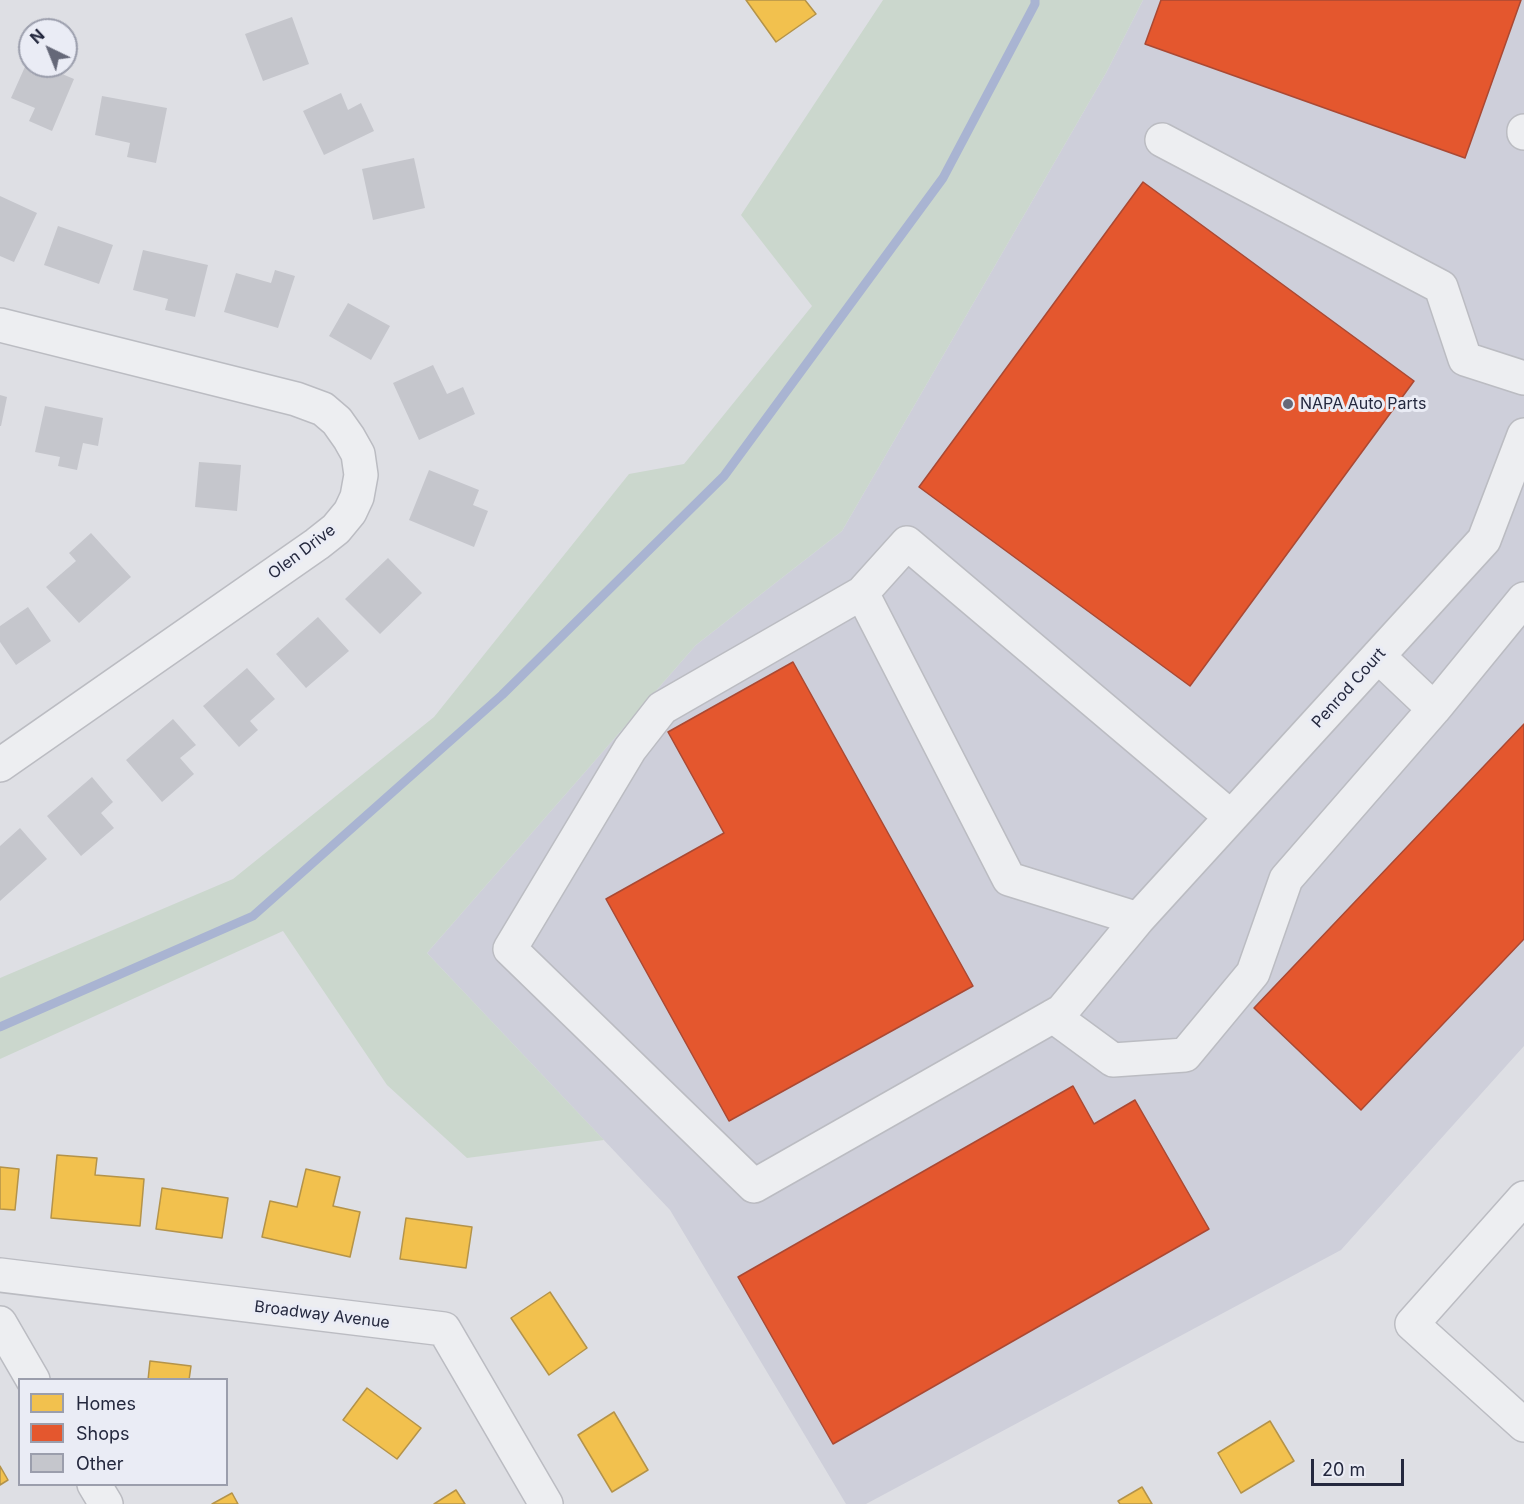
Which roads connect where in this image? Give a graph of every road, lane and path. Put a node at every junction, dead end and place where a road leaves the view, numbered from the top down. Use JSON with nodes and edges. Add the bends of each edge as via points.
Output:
{"nodes":[{"id":1,"x":1162,"y":140,"type":"dead end"},
{"id":2,"x":0,"y":325,"type":"edge"},
{"id":3,"x":1524,"y":378,"type":"edge"},
{"id":4,"x":1524,"y":435,"type":"edge"},
{"id":5,"x":862,"y":593,"type":"junction"},
{"id":6,"x":1524,"y":598,"type":"edge"},
{"id":7,"x":1378,"y":656,"type":"junction"},
{"id":8,"x":1434,"y":709,"type":"junction"},
{"id":9,"x":0,"y":765,"type":"edge"},
{"id":10,"x":1231,"y":817,"type":"junction"},
{"id":11,"x":1138,"y":919,"type":"junction"},
{"id":12,"x":1053,"y":1016,"type":"junction"},
{"id":13,"x":1524,"y":1198,"type":"edge"},
{"id":14,"x":0,"y":1275,"type":"edge"},
{"id":15,"x":0,"y":1323,"type":"edge"},
{"id":16,"x":32,"y":1378,"type":"edge"},
{"id":17,"x":1524,"y":1425,"type":"edge"},
{"id":18,"x":95,"y":1486,"type":"edge"},
{"id":19,"x":106,"y":1504,"type":"edge"},
{"id":20,"x":546,"y":1504,"type":"edge"}],
"edges":[{"from":1,"to":3,"type":"street","via":[[1442,287],[1465,359]]},
{"from":2,"to":9,"type":"street","name":"Olen Drive","via":[[323,409],[349,438],[358,454],[361,475],[350,513],[336,529]]},
{"from":4,"to":7,"type":"street","name":"Penrod Court","via":[[1484,540]]},
{"from":5,"to":10,"type":"street","via":[[908,543]]},
{"from":5,"to":11,"type":"street","via":[[1009,879]]},
{"from":5,"to":12,"type":"street","name":"Penrod Court","via":[[662,708],[630,749],[510,949],[754,1186]]},
{"from":6,"to":8,"type":"street"},
{"from":7,"to":8,"type":"street"},
{"from":7,"to":10,"type":"street","name":"Penrod Court"},
{"from":8,"to":12,"type":"street","via":[[1286,879],[1253,973],[1185,1055],[1113,1060]]},
{"from":10,"to":11,"type":"street","name":"Penrod Court"},
{"from":11,"to":12,"type":"street","name":"Penrod Court","via":[[1062,1011]]},
{"from":13,"to":17,"type":"street","via":[[1412,1324]]},
{"from":14,"to":20,"type":"street","name":"Broadway Avenue","via":[[444,1329]]},
{"from":15,"to":16,"type":"street"},
{"from":18,"to":19,"type":"street"}]}
